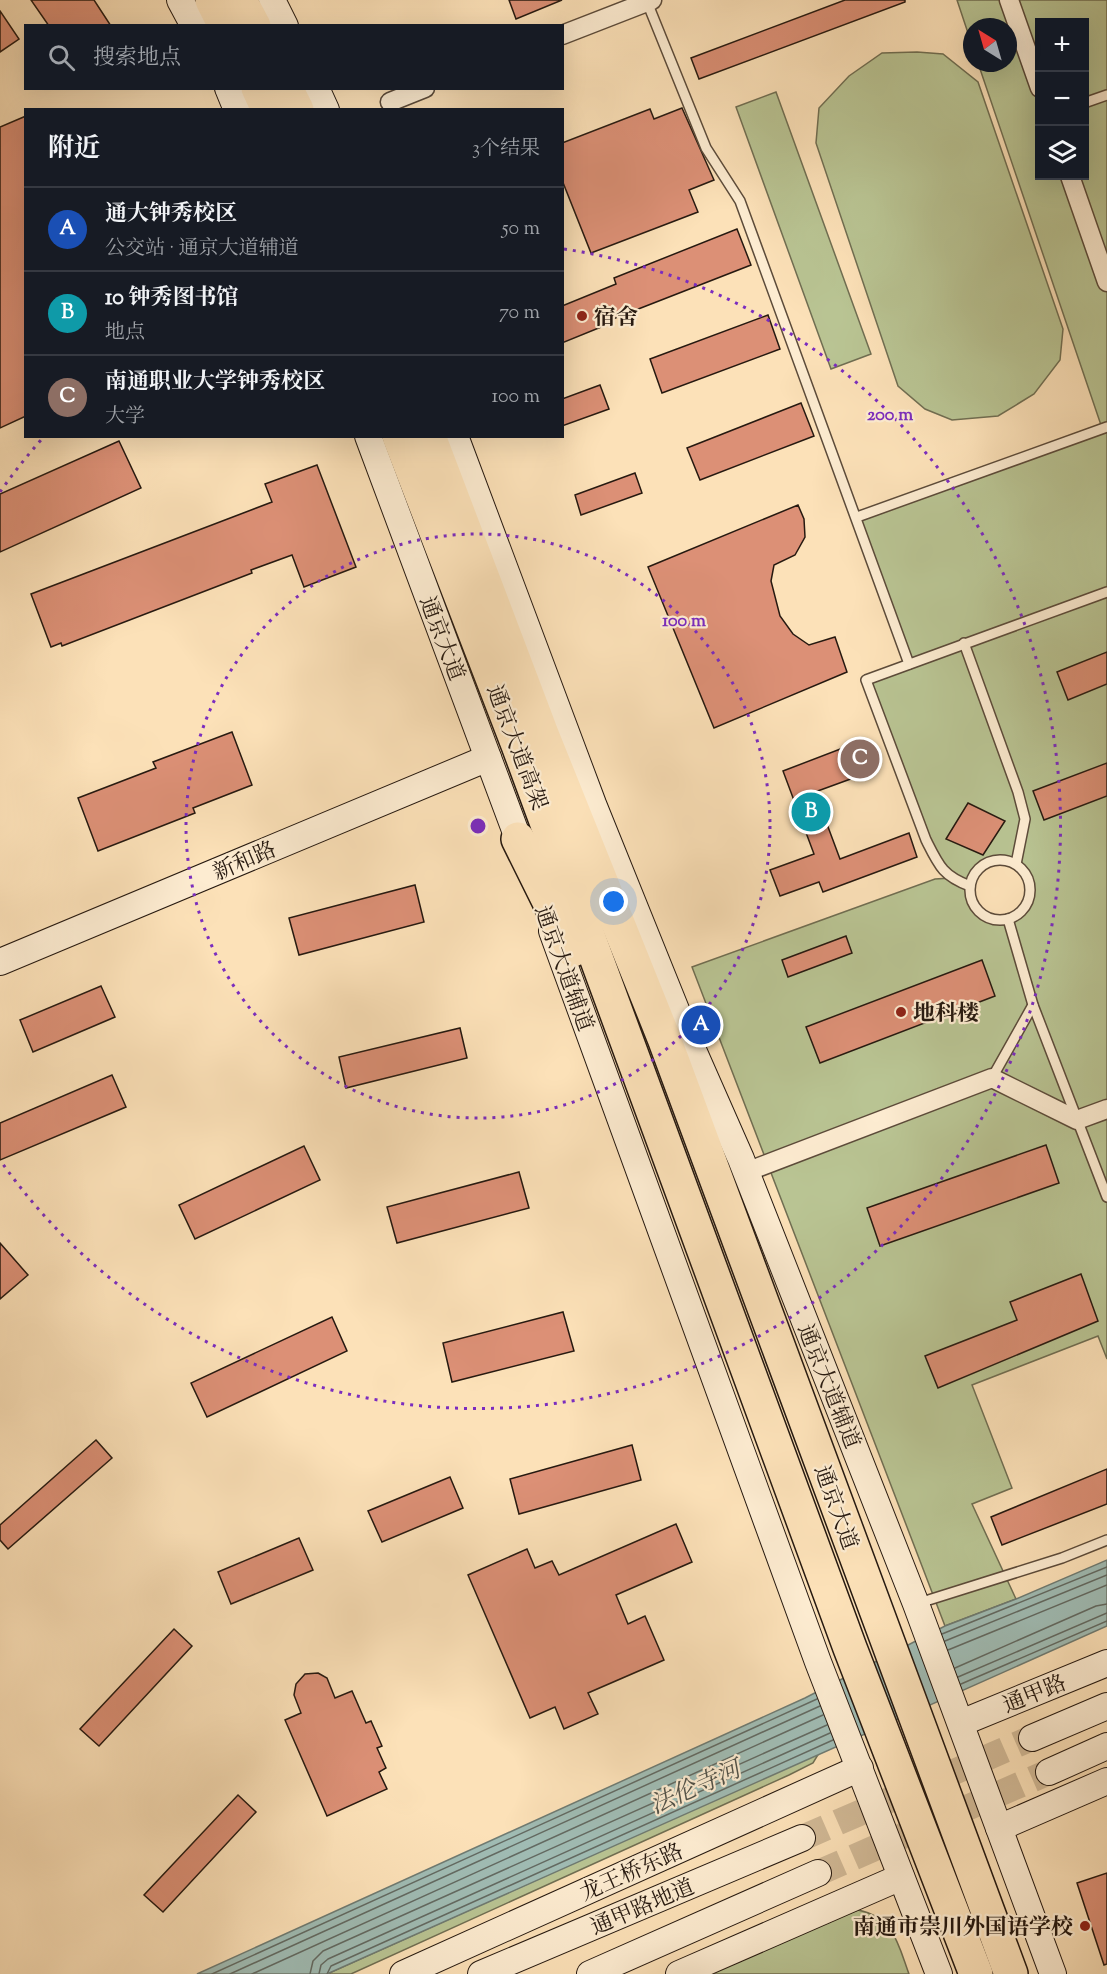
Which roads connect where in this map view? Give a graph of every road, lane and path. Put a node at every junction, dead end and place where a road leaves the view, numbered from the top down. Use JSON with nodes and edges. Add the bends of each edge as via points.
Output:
{"nodes":[{"id":1,"x":180,"y":0,"type":"edge"},
{"id":2,"x":212,"y":0,"type":"edge"},
{"id":3,"x":240,"y":0,"type":"edge"},
{"id":4,"x":272,"y":0,"type":"edge"},
{"id":5,"x":1009,"y":0,"type":"edge"},
{"id":6,"x":650,"y":1,"type":"edge"},
{"id":7,"x":193,"y":24,"type":"edge"},
{"id":8,"x":224,"y":24,"type":"edge"},
{"id":9,"x":253,"y":24,"type":"edge"},
{"id":10,"x":284,"y":24,"type":"edge"},
{"id":11,"x":564,"y":34,"type":"edge"},
{"id":12,"x":1035,"y":74,"type":"edge"},
{"id":13,"x":229,"y":90,"type":"edge"},
{"id":14,"x":259,"y":90,"type":"edge"},
{"id":15,"x":287,"y":90,"type":"edge"},
{"id":16,"x":317,"y":90,"type":"edge"},
{"id":17,"x":420,"y":90,"type":"edge"},
{"id":18,"x":1107,"y":95,"type":"edge"},
{"id":19,"x":1089,"y":101,"type":"edge"},
{"id":20,"x":390,"y":102,"type":"dead end"},
{"id":21,"x":236,"y":108,"type":"edge"},
{"id":22,"x":267,"y":108,"type":"edge"},
{"id":23,"x":296,"y":108,"type":"edge"},
{"id":24,"x":325,"y":108,"type":"edge"},
{"id":25,"x":1071,"y":180,"type":"edge"},
{"id":26,"x":1107,"y":282,"type":"edge"},
{"id":27,"x":1107,"y":427,"type":"edge"},
{"id":28,"x":369,"y":438,"type":"edge"},
{"id":29,"x":400,"y":438,"type":"edge"},
{"id":30,"x":430,"y":438,"type":"edge"},
{"id":31,"x":456,"y":438,"type":"edge"},
{"id":32,"x":857,"y":517,"type":"junction"},
{"id":33,"x":462,"y":562,"type":"junction"},
{"id":34,"x":1107,"y":592,"type":"edge"},
{"id":35,"x":964,"y":643,"type":"junction"},
{"id":36,"x":909,"y":664,"type":"junction"},
{"id":37,"x":488,"y":758,"type":"junction"},
{"id":38,"x":593,"y":804,"type":"junction"},
{"id":39,"x":518,"y":839,"type":"junction"},
{"id":40,"x":1016,"y":864,"type":"junction"},
{"id":41,"x":970,"y":886,"type":"junction"},
{"id":42,"x":1008,"y":919,"type":"junction"},
{"id":43,"x":0,"y":962,"type":"edge"},
{"id":44,"x":1033,"y":1005,"type":"junction"},
{"id":45,"x":664,"y":1038,"type":"junction"},
{"id":46,"x":632,"y":1059,"type":"junction"},
{"id":47,"x":992,"y":1078,"type":"junction"},
{"id":48,"x":1107,"y":1109,"type":"edge"},
{"id":49,"x":1077,"y":1120,"type":"junction"},
{"id":50,"x":746,"y":1172,"type":"junction"},
{"id":51,"x":1107,"y":1197,"type":"edge"},
{"id":52,"x":1107,"y":1540,"type":"edge"},
{"id":53,"x":918,"y":1611,"type":"junction"},
{"id":54,"x":1107,"y":1663,"type":"edge"},
{"id":55,"x":1107,"y":1706,"type":"edge"},
{"id":56,"x":958,"y":1716,"type":"junction"},
{"id":57,"x":1032,"y":1738,"type":"tunnel mouth"},
{"id":58,"x":1107,"y":1746,"type":"edge"},
{"id":59,"x":858,"y":1763,"type":"junction"},
{"id":60,"x":1049,"y":1772,"type":"tunnel mouth"},
{"id":61,"x":1107,"y":1781,"type":"edge"},
{"id":62,"x":999,"y":1828,"type":"junction"},
{"id":63,"x":802,"y":1838,"type":"tunnel mouth"},
{"id":64,"x":819,"y":1873,"type":"tunnel mouth"},
{"id":65,"x":901,"y":1877,"type":"junction"},
{"id":66,"x":403,"y":1974,"type":"edge"},
{"id":67,"x":481,"y":1974,"type":"edge"},
{"id":68,"x":590,"y":1974,"type":"edge"},
{"id":69,"x":679,"y":1974,"type":"edge"},
{"id":70,"x":939,"y":1974,"type":"edge"},
{"id":71,"x":976,"y":1974,"type":"edge"},
{"id":72,"x":1011,"y":1974,"type":"edge"},
{"id":73,"x":1053,"y":1974,"type":"edge"}],
"edges":[{"from":1,"to":7,"type":"street"},
{"from":2,"to":8,"type":"highway"},
{"from":3,"to":9,"type":"highway"},
{"from":4,"to":10,"type":"street"},
{"from":5,"to":12,"type":"street"},
{"from":6,"to":11,"type":"street"},
{"from":6,"to":32,"type":"lane","via":[[706,148],[740,201]]},
{"from":13,"to":21,"type":"street"},
{"from":14,"to":22,"type":"highway"},
{"from":15,"to":23,"type":"highway"},
{"from":16,"to":24,"type":"street"},
{"from":17,"to":20,"type":"street"},
{"from":18,"to":19,"type":"lane"},
{"from":25,"to":26,"type":"street"},
{"from":27,"to":32,"type":"lane"},
{"from":28,"to":37,"type":"street","name":"通京大道"},
{"from":29,"to":33,"type":"highway","name":"通京大道高架"},
{"from":30,"to":33,"type":"highway","name":"通京大道高架"},
{"from":31,"to":38,"type":"street"},
{"from":32,"to":36,"type":"lane"},
{"from":33,"to":45,"type":"highway","name":"通京大道高架","via":[[542,734]]},
{"from":33,"to":46,"type":"highway","name":"通京大道高架","via":[[522,756]]},
{"from":34,"to":35,"type":"lane"},
{"from":35,"to":36,"type":"lane"},
{"from":35,"to":40,"type":"lane","via":[[1020,801],[1024,819]]},
{"from":36,"to":41,"type":"lane","via":[[866,680],[938,864],[951,879]]},
{"from":37,"to":39,"type":"street","name":"通京大道"},
{"from":37,"to":43,"type":"street","name":"新和路"},
{"from":38,"to":45,"type":"highway"},
{"from":38,"to":50,"type":"street","name":"通京大道辅道"},
{"from":39,"to":46,"type":"highway","via":[[586,977]]},
{"from":39,"to":59,"type":"street","name":"通京大道辅道"},
{"from":40,"to":41,"type":"lane","via":[[997,860],[987,863]]},
{"from":40,"to":42,"type":"lane","via":[[1029,879],[1029,899],[1017,915]]},
{"from":41,"to":42,"type":"lane","via":[[970,896],[980,912],[988,918]]},
{"from":42,"to":44,"type":"lane"},
{"from":44,"to":47,"type":"lane"},
{"from":44,"to":49,"type":"lane"},
{"from":45,"to":72,"type":"highway","name":"通京大道"},
{"from":46,"to":71,"type":"highway","name":"通京大道","via":[[850,1648]]},
{"from":47,"to":49,"type":"street"},
{"from":47,"to":50,"type":"street"},
{"from":48,"to":49,"type":"street"},
{"from":49,"to":51,"type":"lane"},
{"from":50,"to":53,"type":"street","name":"通京大道辅道"},
{"from":52,"to":53,"type":"lane"},
{"from":53,"to":56,"type":"street","name":"通京大道辅道"},
{"from":54,"to":56,"type":"street","name":"通甲路"},
{"from":55,"to":57,"type":"street"},
{"from":56,"to":62,"type":"street","name":"通京大道辅道"},
{"from":58,"to":60,"type":"street"},
{"from":59,"to":65,"type":"street","name":"通京大道辅道"},
{"from":59,"to":66,"type":"street","name":"龙王桥东路"},
{"from":61,"to":62,"type":"street"},
{"from":62,"to":73,"type":"street","name":"通京大道辅道"},
{"from":63,"to":67,"type":"street","name":"通甲路地道"},
{"from":64,"to":68,"type":"street","name":"通甲路地道"},
{"from":65,"to":69,"type":"street"},
{"from":65,"to":70,"type":"street","name":"通京大道辅道"}]}
